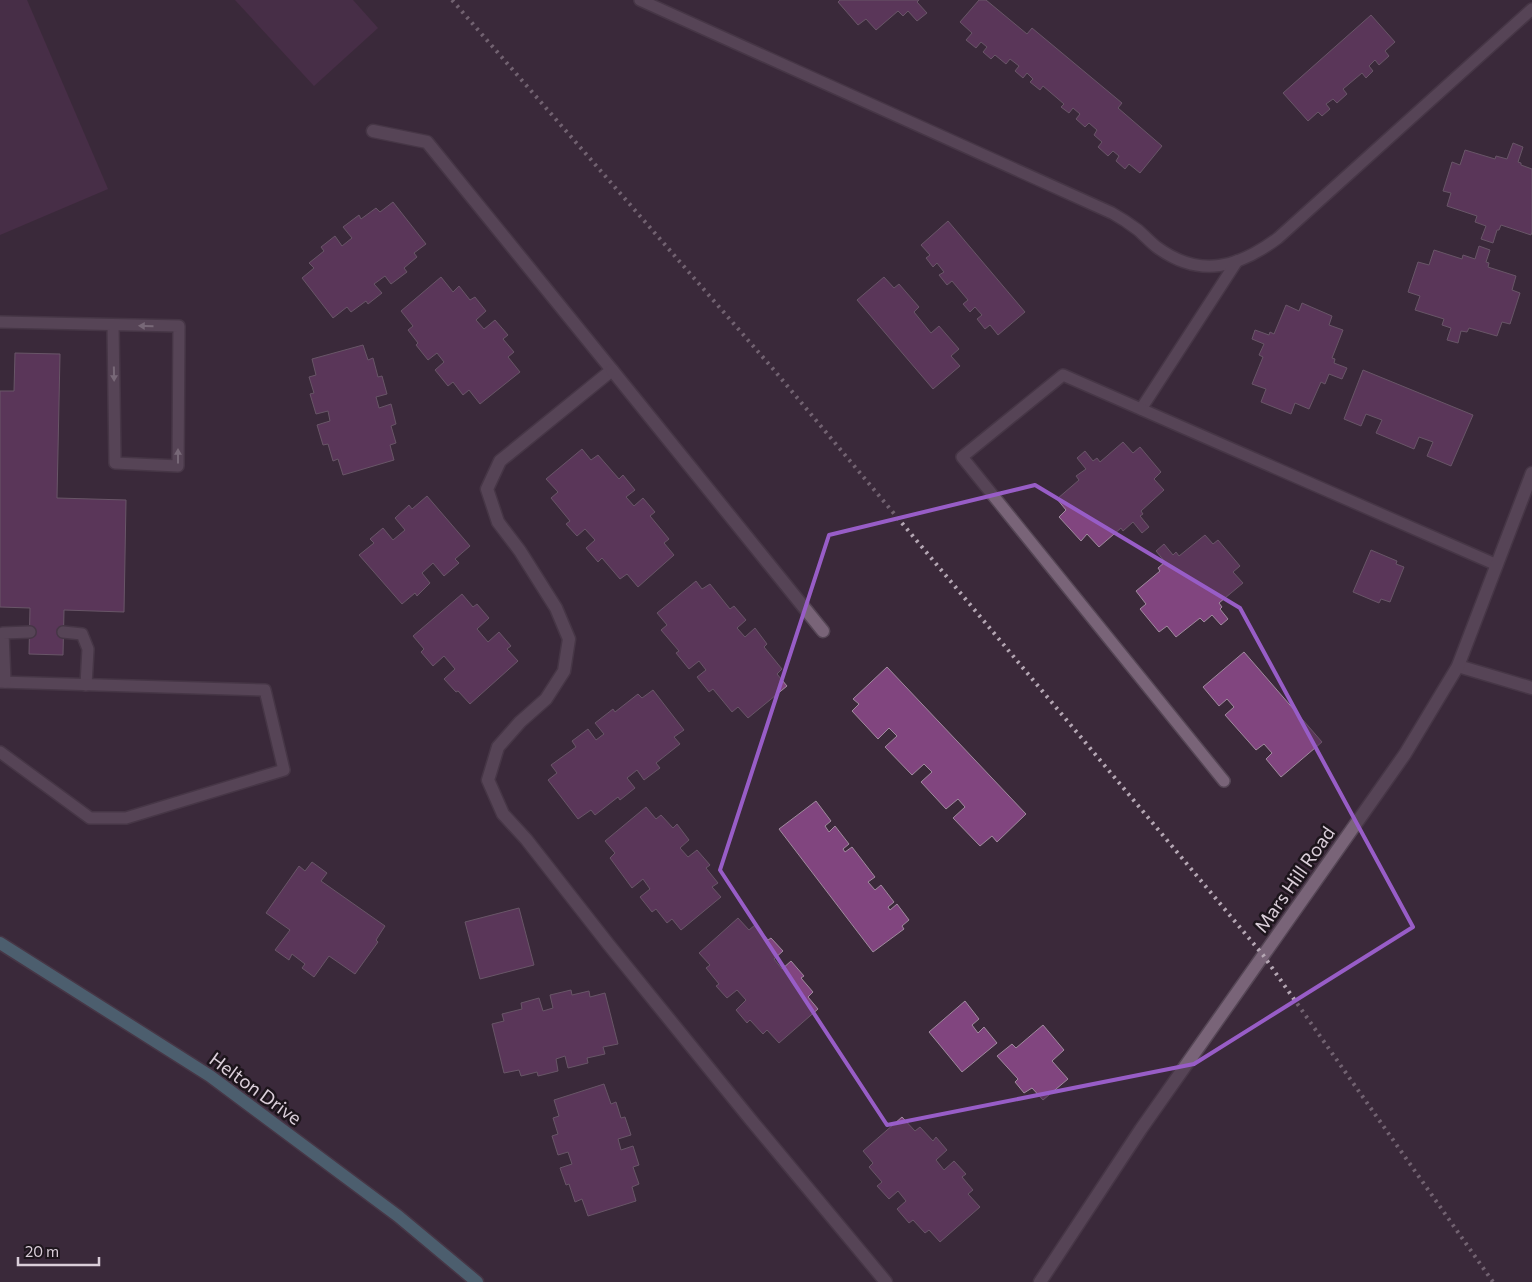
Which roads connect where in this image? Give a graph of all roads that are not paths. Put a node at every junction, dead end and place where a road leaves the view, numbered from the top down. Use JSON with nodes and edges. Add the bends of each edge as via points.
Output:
{"nodes":[{"id":1,"x":640,"y":0,"type":"edge"},
{"id":2,"x":1532,"y":10,"type":"edge"},
{"id":3,"x":373,"y":130,"type":"dead end"},
{"id":4,"x":1237,"y":262,"type":"junction"},
{"id":5,"x":0,"y":322,"type":"edge"},
{"id":6,"x":113,"y":325,"type":"junction"},
{"id":7,"x":612,"y":370,"type":"junction"},
{"id":8,"x":1141,"y":409,"type":"junction"},
{"id":9,"x":1532,"y":473,"type":"edge"},
{"id":10,"x":1497,"y":565,"type":"junction"},
{"id":11,"x":30,"y":632,"type":"dead end"},
{"id":12,"x":63,"y":632,"type":"dead end"},
{"id":13,"x":823,"y":632,"type":"dead end"},
{"id":14,"x":1458,"y":666,"type":"junction"},
{"id":15,"x":3,"y":682,"type":"edge"},
{"id":16,"x":86,"y":685,"type":"junction"},
{"id":17,"x":1532,"y":688,"type":"edge"},
{"id":18,"x":0,"y":752,"type":"edge"},
{"id":19,"x":1224,"y":781,"type":"dead end"},
{"id":20,"x":0,"y":943,"type":"edge"},
{"id":21,"x":476,"y":1282,"type":"edge"},
{"id":22,"x":886,"y":1282,"type":"edge"},
{"id":23,"x":1040,"y":1282,"type":"edge"}],
"edges":[{"from":1,"to":4,"type":"lane","via":[[1112,213],[1136,228],[1158,248],[1187,264],[1211,268]]},
{"from":2,"to":4,"type":"lane","via":[[1298,221],[1260,251]]},
{"from":3,"to":7,"type":"street","via":[[427,142]]},
{"from":4,"to":8,"type":"lane"},
{"from":5,"to":6,"type":"lane"},
{"from":6,"to":6,"type":"lane","one_way":true,"via":[[115,463],[178,466],[179,326]]},
{"from":7,"to":13,"type":"street"},
{"from":7,"to":22,"type":"street","via":[[500,461],[487,489],[498,522],[556,608],[569,638],[564,671],[546,699],[498,747],[488,780],[503,814]]},
{"from":8,"to":10,"type":"lane"},
{"from":8,"to":19,"type":"lane","via":[[1063,375],[962,457]]},
{"from":9,"to":10,"type":"street","name":"Mars Hill Road"},
{"from":10,"to":14,"type":"street","name":"Mars Hill Road"},
{"from":11,"to":15,"type":"lane","via":[[3,633]]},
{"from":12,"to":16,"type":"lane","via":[[82,634],[88,649]]},
{"from":14,"to":17,"type":"street"},
{"from":14,"to":23,"type":"street","name":"Mars Hill Road","via":[[1405,754],[1146,1121]]},
{"from":15,"to":16,"type":"lane"},
{"from":16,"to":18,"type":"lane","via":[[265,690],[284,770],[126,818],[90,818]]},
{"from":20,"to":21,"type":"main road","name":"Helton Drive","via":[[210,1076],[398,1216]]}]}
